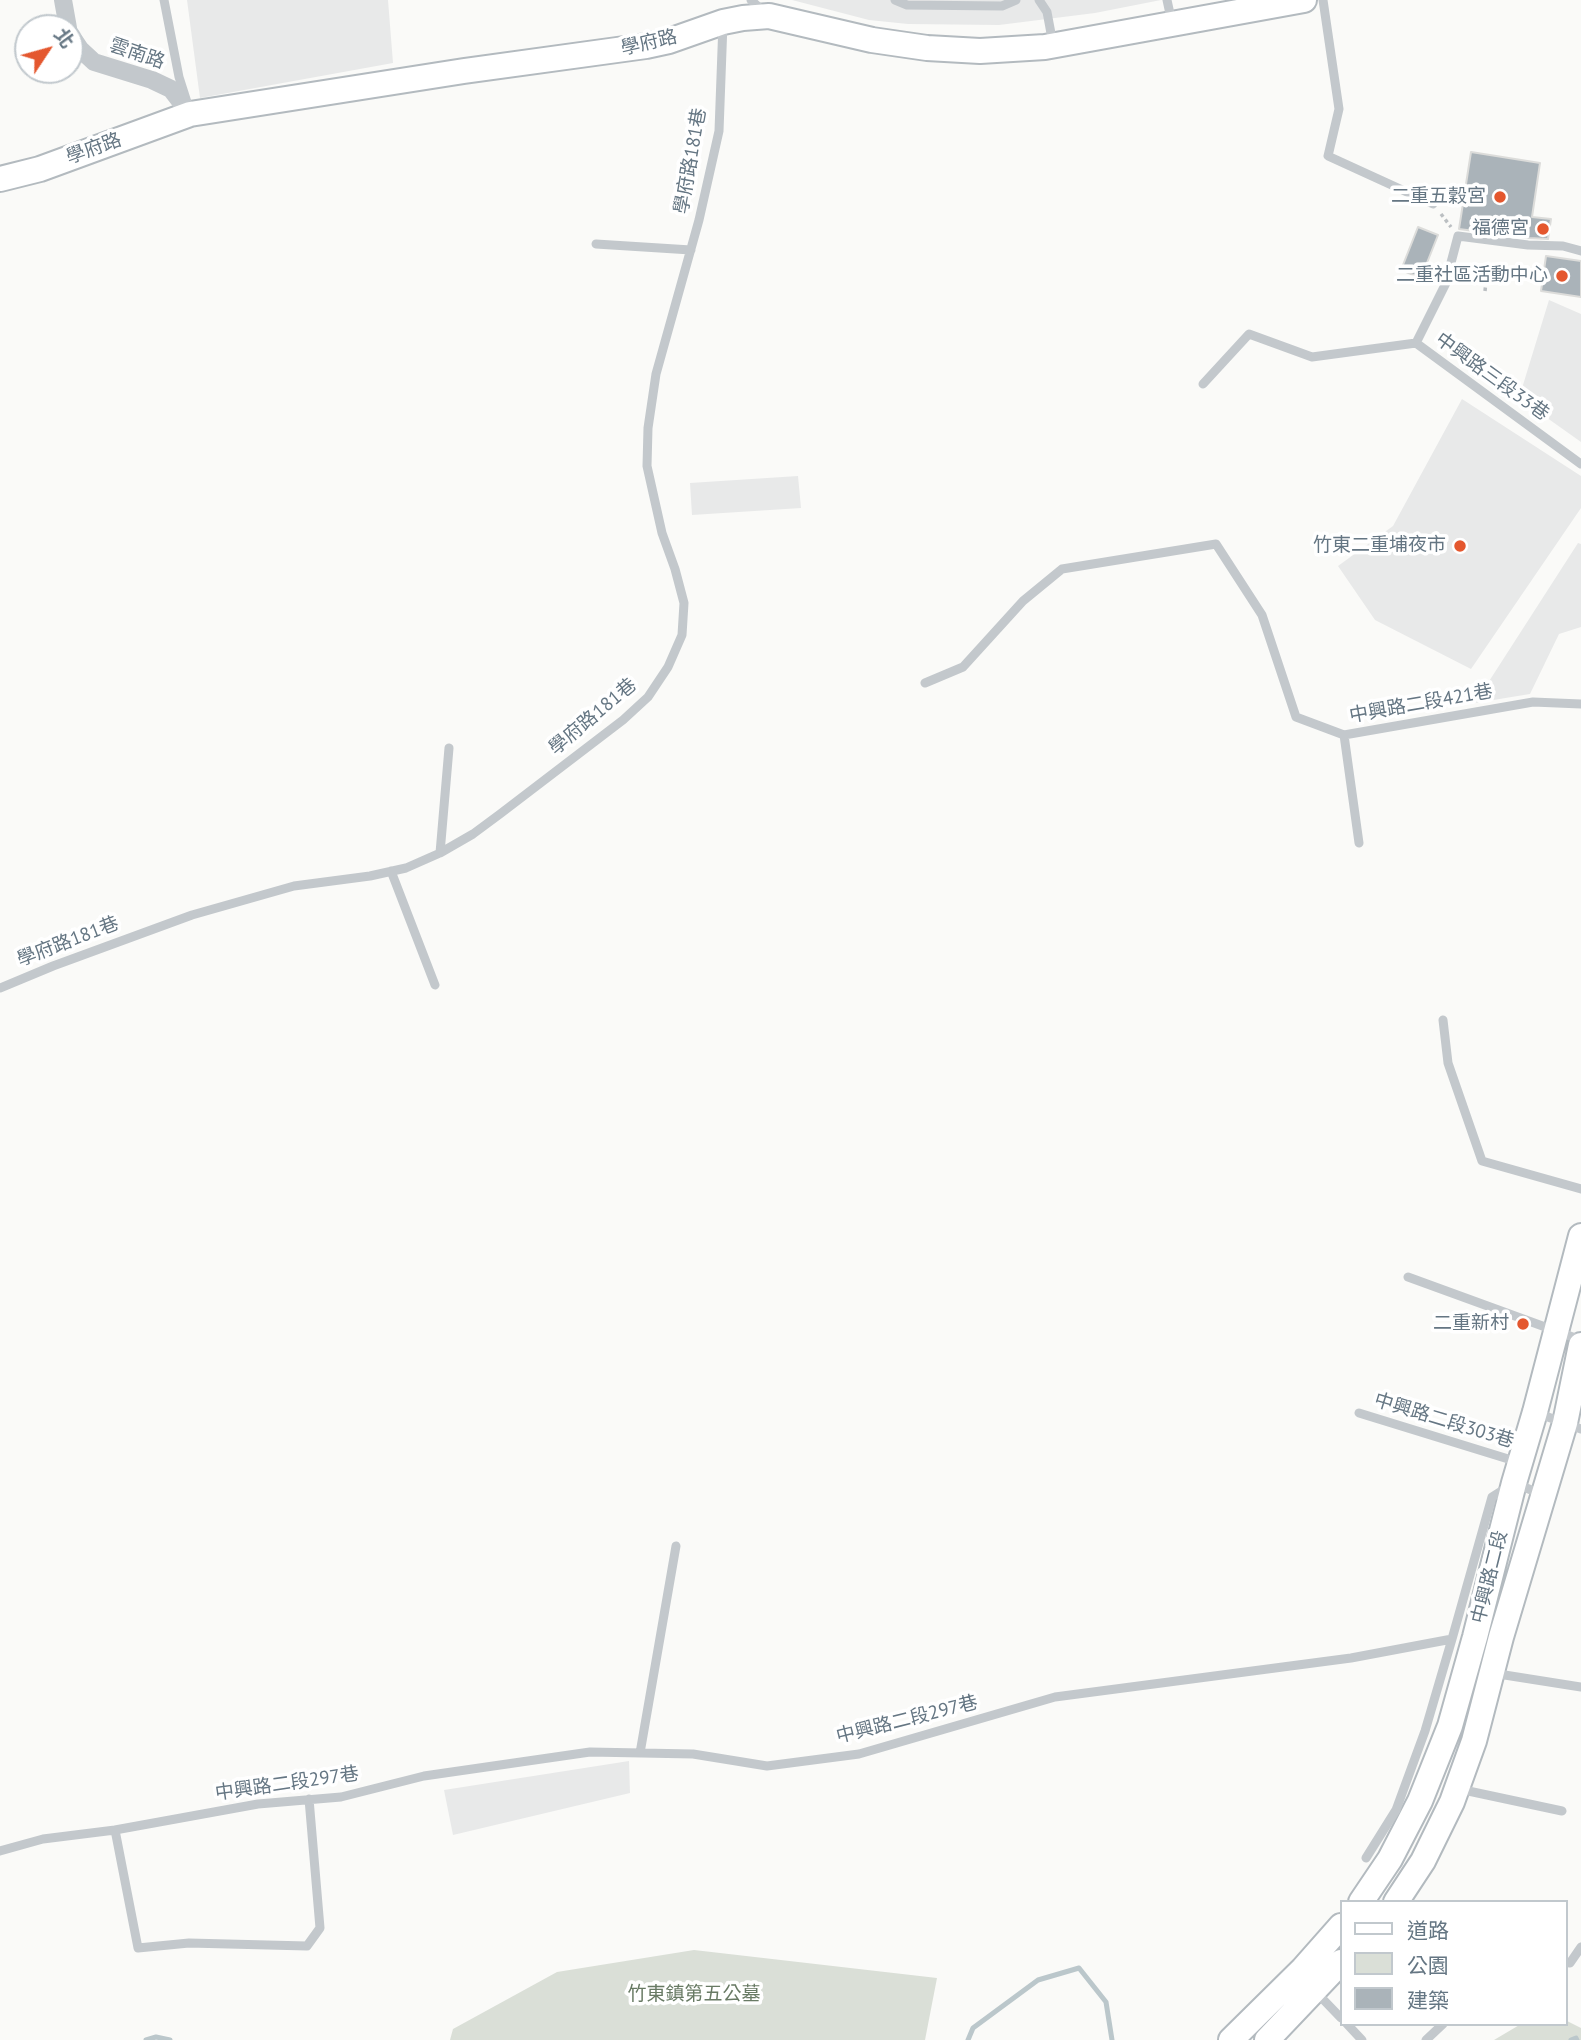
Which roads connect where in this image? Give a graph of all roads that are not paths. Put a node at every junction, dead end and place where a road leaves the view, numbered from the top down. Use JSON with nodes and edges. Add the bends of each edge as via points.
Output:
{"nodes":[{"id":1,"x":164,"y":0,"type":"edge"},
{"id":2,"x":895,"y":0,"type":"edge"},
{"id":3,"x":1016,"y":0,"type":"edge"},
{"id":4,"x":1039,"y":0,"type":"edge"},
{"id":5,"x":1167,"y":0,"type":"edge"},
{"id":6,"x":1304,"y":0,"type":"edge"},
{"id":7,"x":1322,"y":0,"type":"edge"},
{"id":8,"x":1247,"y":5,"type":"edge"},
{"id":9,"x":760,"y":8,"type":"edge"},
{"id":10,"x":723,"y":22,"type":"junction"},
{"id":11,"x":1173,"y":24,"type":"junction"},
{"id":12,"x":1053,"y":45,"type":"junction"},
{"id":13,"x":84,"y":53,"type":"edge"},
{"id":14,"x":190,"y":114,"type":"junction"},
{"id":15,"x":0,"y":179,"type":"edge"},
{"id":16,"x":1433,"y":204,"type":"road end"},
{"id":17,"x":596,"y":244,"type":"dead end"},
{"id":18,"x":691,"y":250,"type":"junction"},
{"id":19,"x":1581,"y":251,"type":"edge"},
{"id":20,"x":1416,"y":343,"type":"junction"},
{"id":21,"x":1203,"y":384,"type":"dead end"},
{"id":22,"x":1581,"y":464,"type":"edge"},
{"id":23,"x":925,"y":683,"type":"dead end"},
{"id":24,"x":1581,"y":705,"type":"edge"},
{"id":25,"x":1344,"y":735,"type":"junction"},
{"id":26,"x":449,"y":748,"type":"dead end"},
{"id":27,"x":1359,"y":843,"type":"dead end"},
{"id":28,"x":440,"y":853,"type":"junction"},
{"id":29,"x":391,"y":871,"type":"junction"},
{"id":30,"x":435,"y":985,"type":"dead end"},
{"id":31,"x":0,"y":988,"type":"edge"},
{"id":32,"x":1443,"y":1020,"type":"dead end"},
{"id":33,"x":1581,"y":1189,"type":"edge"},
{"id":34,"x":1581,"y":1236,"type":"edge"},
{"id":35,"x":1408,"y":1277,"type":"dead end"},
{"id":36,"x":1557,"y":1331,"type":"junction"},
{"id":37,"x":1581,"y":1340,"type":"edge"},
{"id":38,"x":1581,"y":1345,"type":"edge"},
{"id":39,"x":1535,"y":1412,"type":"junction"},
{"id":40,"x":1359,"y":1413,"type":"dead end"},
{"id":41,"x":1573,"y":1426,"type":"edge"},
{"id":42,"x":1517,"y":1473,"type":"junction"},
{"id":43,"x":1543,"y":1495,"type":"junction"},
{"id":44,"x":676,"y":1546,"type":"dead end"},
{"id":45,"x":1452,"y":1639,"type":"junction"},
{"id":46,"x":1467,"y":1664,"type":"junction"},
{"id":47,"x":1492,"y":1673,"type":"junction"},
{"id":48,"x":1581,"y":1687,"type":"edge"},
{"id":49,"x":640,"y":1753,"type":"junction"},
{"id":50,"x":1457,"y":1789,"type":"junction"},
{"id":51,"x":309,"y":1799,"type":"junction"},
{"id":52,"x":1562,"y":1811,"type":"dead end"},
{"id":53,"x":116,"y":1830,"type":"junction"},
{"id":54,"x":0,"y":1851,"type":"edge"},
{"id":55,"x":1366,"y":1857,"type":"dead end"},
{"id":56,"x":1362,"y":1900,"type":"edge"},
{"id":57,"x":1397,"y":1900,"type":"edge"},
{"id":58,"x":1340,"y":1928,"type":"edge"},
{"id":59,"x":1581,"y":1947,"type":"edge"},
{"id":60,"x":1567,"y":1962,"type":"edge"},
{"id":61,"x":1340,"y":1963,"type":"edge"},
{"id":62,"x":1309,"y":1980,"type":"junction"},
{"id":63,"x":1340,"y":2017,"type":"edge"},
{"id":64,"x":1349,"y":2026,"type":"edge"},
{"id":65,"x":1441,"y":2026,"type":"edge"},
{"id":66,"x":1231,"y":2040,"type":"edge"},
{"id":67,"x":1267,"y":2040,"type":"edge"},
{"id":68,"x":1363,"y":2040,"type":"edge"},
{"id":69,"x":1426,"y":2040,"type":"edge"}],
"edges":[{"from":1,"to":14,"type":"lane"},
{"from":2,"to":3,"type":"lane","via":[[907,5],[1002,6]]},
{"from":4,"to":12,"type":"lane","via":[[1047,12]]},
{"from":5,"to":11,"type":"lane"},
{"from":6,"to":8,"type":"main road","name":"學府路"},
{"from":7,"to":16,"type":"lane","via":[[1339,109],[1328,156]]},
{"from":8,"to":11,"type":"main road","name":"學府路"},
{"from":9,"to":10,"type":"main road","name":"學府路"},
{"from":9,"to":12,"type":"main road","name":"學府路","via":[[872,40],[927,48],[980,51]]},
{"from":10,"to":14,"type":"main road","name":"學府路","via":[[646,46]]},
{"from":10,"to":18,"type":"lane","name":"學府路181巷","via":[[719,131]]},
{"from":11,"to":12,"type":"main road","name":"學府路"},
{"from":13,"to":14,"type":"street","name":"雲南路","via":[[94,62],[171,89]]},
{"from":14,"to":15,"type":"main road","name":"學府路"},
{"from":17,"to":18,"type":"lane"},
{"from":18,"to":28,"type":"lane","name":"學府路181巷","via":[[656,374],[647,466],[684,603],[682,635],[648,697],[623,720],[473,834]]},
{"from":19,"to":20,"type":"lane","name":"中興路三段33巷","via":[[1458,236],[1447,278]]},
{"from":20,"to":21,"type":"lane","name":"中興路三段33巷","via":[[1312,357],[1249,334]]},
{"from":20,"to":22,"type":"lane","name":"中興路三段33巷"},
{"from":23,"to":25,"type":"lane","name":"中興路二段421巷","via":[[963,667],[1023,601],[1062,569],[1216,544],[1262,615],[1296,717]]},
{"from":24,"to":25,"type":"lane","name":"中興路二段421巷","via":[[1532,702]]},
{"from":25,"to":27,"type":"lane"},
{"from":26,"to":28,"type":"lane"},
{"from":28,"to":29,"type":"lane","name":"學府路181巷"},
{"from":29,"to":30,"type":"lane"},
{"from":29,"to":31,"type":"lane","name":"學府路181巷","via":[[294,886],[192,915]]},
{"from":32,"to":33,"type":"lane","via":[[1448,1063],[1482,1161]]},
{"from":34,"to":36,"type":"main road","name":"中興路二段"},
{"from":35,"to":36,"type":"lane"},
{"from":36,"to":37,"type":"lane"},
{"from":36,"to":39,"type":"main road","name":"中興路二段"},
{"from":38,"to":41,"type":"main road","name":"中興路二段"},
{"from":39,"to":41,"type":"lane"},
{"from":39,"to":42,"type":"main road","name":"中興路二段"},
{"from":40,"to":42,"type":"lane","name":"中興路二段303巷"},
{"from":41,"to":43,"type":"main road","name":"中興路二段"},
{"from":42,"to":43,"type":"lane"},
{"from":42,"to":45,"type":"lane","via":[[1492,1497]]},
{"from":42,"to":46,"type":"main road","name":"中興路二段"},
{"from":43,"to":47,"type":"main road","name":"中興路二段"},
{"from":44,"to":49,"type":"lane"},
{"from":45,"to":49,"type":"lane","name":"中興路二段297巷","via":[[1351,1658],[1055,1697],[859,1754],[767,1766],[693,1754]]},
{"from":45,"to":55,"type":"lane","via":[[1396,1811]]},
{"from":46,"to":47,"type":"lane"},
{"from":46,"to":56,"type":"main road","name":"中興路二段","via":[[1450,1726],[1420,1801]]},
{"from":47,"to":48,"type":"lane"},
{"from":47,"to":50,"type":"main road","name":"中興路二段"},
{"from":49,"to":51,"type":"lane","name":"中興路二段297巷","via":[[590,1752],[424,1776],[341,1797]]},
{"from":50,"to":52,"type":"lane"},
{"from":50,"to":57,"type":"main road","name":"中興路二段","via":[[1423,1861]]},
{"from":51,"to":53,"type":"lane","name":"中興路二段297巷"},
{"from":51,"to":53,"type":"lane","via":[[320,1928],[307,1946],[189,1943],[138,1948]]},
{"from":53,"to":54,"type":"lane","name":"中興路二段297巷","via":[[43,1839]]},
{"from":58,"to":62,"type":"main road"},
{"from":59,"to":60,"type":"lane"},
{"from":61,"to":62,"type":"main road"},
{"from":62,"to":63,"type":"lane"},
{"from":62,"to":66,"type":"main road"},
{"from":62,"to":67,"type":"main road"},
{"from":64,"to":68,"type":"lane"},
{"from":65,"to":69,"type":"lane"}]}
